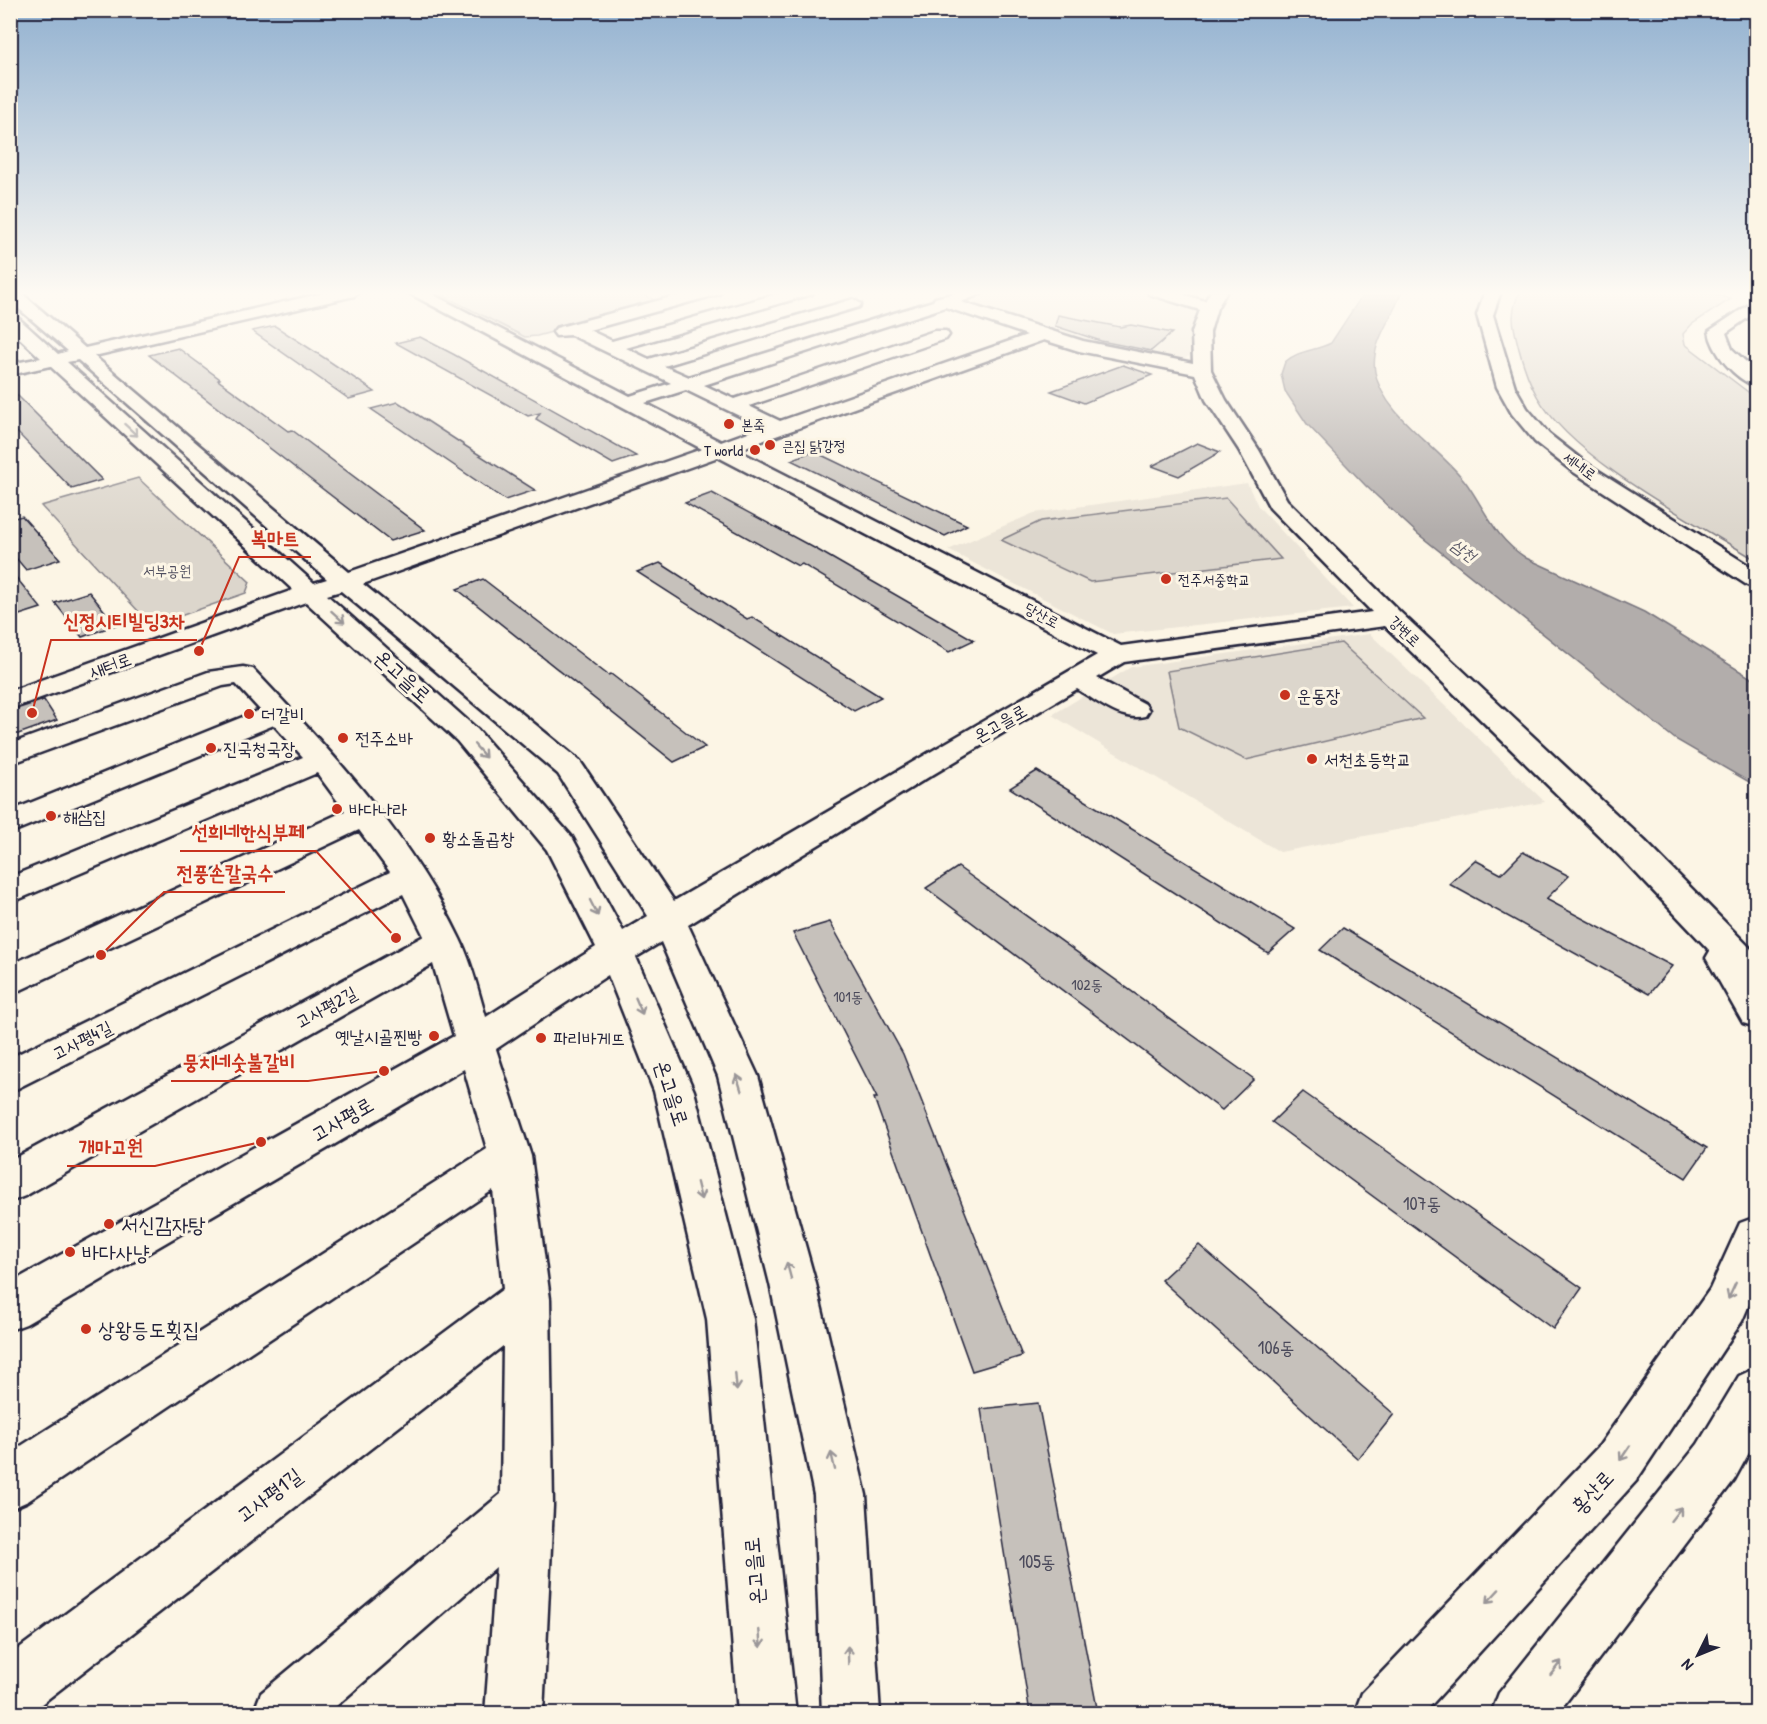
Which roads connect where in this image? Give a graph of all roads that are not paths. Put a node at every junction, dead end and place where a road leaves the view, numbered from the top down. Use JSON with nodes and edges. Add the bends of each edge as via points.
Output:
{"nodes":[{"id":1,"x":84,"y":371,"type":"edge"},
{"id":2,"x":87,"y":371,"type":"edge"},
{"id":3,"x":570,"y":371,"type":"edge"},
{"id":4,"x":661,"y":371,"type":"edge"},
{"id":5,"x":728,"y":371,"type":"edge"},
{"id":6,"x":833,"y":371,"type":"edge"},
{"id":7,"x":937,"y":371,"type":"edge"},
{"id":8,"x":1203,"y":371,"type":"edge"},
{"id":9,"x":1501,"y":371,"type":"edge"},
{"id":10,"x":687,"y":384,"type":"junction"},
{"id":11,"x":630,"y":402,"type":"junction"},
{"id":12,"x":732,"y":406,"type":"junction"},
{"id":13,"x":779,"y":428,"type":"junction"},
{"id":14,"x":722,"y":449,"type":"junction"},
{"id":15,"x":1756,"y":580,"type":"edge"},
{"id":16,"x":345,"y":582,"type":"junction"},
{"id":17,"x":310,"y":592,"type":"junction"},
{"id":18,"x":1391,"y":617,"type":"junction"},
{"id":19,"x":1116,"y":654,"type":"junction"},
{"id":20,"x":1077,"y":678,"type":"junction"},
{"id":21,"x":54,"y":686,"type":"junction"},
{"id":22,"x":10,"y":701,"type":"edge"},
{"id":23,"x":1134,"y":710,"type":"dead end"},
{"id":24,"x":278,"y":713,"type":"junction"},
{"id":25,"x":85,"y":726,"type":"junction"},
{"id":26,"x":10,"y":755,"type":"edge"},
{"id":27,"x":322,"y":760,"type":"junction"},
{"id":28,"x":366,"y":814,"type":"junction"},
{"id":29,"x":10,"y":824,"type":"edge"},
{"id":30,"x":411,"y":876,"type":"junction"},
{"id":31,"x":10,"y":891,"type":"edge"},
{"id":32,"x":669,"y":921,"type":"junction"},
{"id":33,"x":1705,"y":922,"type":"junction"},
{"id":34,"x":444,"y":941,"type":"junction"},
{"id":35,"x":616,"y":952,"type":"junction"},
{"id":36,"x":1755,"y":973,"type":"edge"},
{"id":37,"x":10,"y":981,"type":"edge"},
{"id":38,"x":1756,"y":1013,"type":"edge"},
{"id":39,"x":477,"y":1042,"type":"junction"},
{"id":40,"x":10,"y":1076,"type":"edge"},
{"id":41,"x":510,"y":1156,"type":"junction"},
{"id":42,"x":10,"y":1183,"type":"edge"},
{"id":43,"x":1756,"y":1237,"type":"edge"},
{"id":44,"x":527,"y":1299,"type":"junction"},
{"id":45,"x":10,"y":1308,"type":"edge"},
{"id":46,"x":1756,"y":1393,"type":"edge"},
{"id":47,"x":10,"y":1483,"type":"edge"},
{"id":48,"x":527,"y":1506,"type":"junction"},
{"id":49,"x":10,"y":1691,"type":"edge"},
{"id":50,"x":282,"y":1713,"type":"edge"},
{"id":51,"x":513,"y":1713,"type":"edge"},
{"id":52,"x":767,"y":1713,"type":"edge"},
{"id":53,"x":851,"y":1713,"type":"edge"},
{"id":54,"x":1383,"y":1713,"type":"edge"},
{"id":55,"x":1520,"y":1713,"type":"edge"}],
"edges":[{"from":1,"to":17,"type":"street","name":"온고을로","one_way":true},
{"from":2,"to":16,"type":"street","name":"온고을로"},
{"from":3,"to":11,"type":"street","name":"당산로"},
{"from":4,"to":10,"type":"street"},
{"from":5,"to":10,"type":"street"},
{"from":6,"to":12,"type":"street"},
{"from":7,"to":13,"type":"street"},
{"from":8,"to":18,"type":"street","name":"강변로","via":[[1278,503]]},
{"from":9,"to":15,"type":"street","name":"세내로","via":[[1519,410],[1542,438],[1579,467]]},
{"from":10,"to":11,"type":"street"},
{"from":10,"to":12,"type":"street"},
{"from":11,"to":14,"type":"street","name":"당산로"},
{"from":12,"to":13,"type":"street"},
{"from":13,"to":14,"type":"street"},
{"from":14,"to":16,"type":"street"},
{"from":14,"to":19,"type":"street","name":"당산로"},
{"from":16,"to":17,"type":"street"},
{"from":16,"to":32,"type":"street","name":"온고을로","via":[[569,768]]},
{"from":17,"to":21,"type":"street","name":"새터로"},
{"from":17,"to":35,"type":"street","name":"온고을로","one_way":true,"via":[[467,735],[561,844]]},
{"from":18,"to":19,"type":"street"},
{"from":18,"to":33,"type":"street","name":"강변로"},
{"from":19,"to":20,"type":"street","name":"온고을로"},
{"from":20,"to":23,"type":"street"},
{"from":20,"to":32,"type":"street","name":"온고을로"},
{"from":21,"to":22,"type":"street","name":"새터로"},
{"from":21,"to":25,"type":"street"},
{"from":24,"to":25,"type":"street","via":[[243,675],[218,678]]},
{"from":24,"to":27,"type":"street"},
{"from":24,"to":29,"type":"street"},
{"from":25,"to":26,"type":"street"},
{"from":27,"to":28,"type":"street"},
{"from":27,"to":31,"type":"street"},
{"from":28,"to":30,"type":"street"},
{"from":28,"to":37,"type":"street"},
{"from":30,"to":34,"type":"street"},
{"from":30,"to":40,"type":"street","name":"고사평4길"},
{"from":32,"to":35,"type":"street","name":"고사평로"},
{"from":53,"to":32,"type":"street","name":"온고을로","one_way":true,"via":[[840,1495],[800,1317],[738,1076]]},
{"from":33,"to":36,"type":"street","name":"강변로"},
{"from":33,"to":38,"type":"street","name":"강변로"},
{"from":34,"to":39,"type":"street"},
{"from":34,"to":42,"type":"street","name":"고사평2길"},
{"from":35,"to":39,"type":"street","name":"고사평로"},
{"from":35,"to":52,"type":"street","name":"온고을로","one_way":true,"via":[[674,1091],[730,1319]]},
{"from":39,"to":41,"type":"street"},
{"from":39,"to":45,"type":"street","name":"고사평로"},
{"from":41,"to":44,"type":"street"},
{"from":41,"to":47,"type":"street"},
{"from":43,"to":54,"type":"street","name":"홍산로","one_way":true,"via":[[1726,1305],[1618,1463]]},
{"from":44,"to":48,"type":"street"},
{"from":44,"to":49,"type":"street","name":"고사평1길"},
{"from":55,"to":46,"type":"street","one_way":true,"via":[[1716,1462]]},
{"from":48,"to":50,"type":"street"},
{"from":48,"to":51,"type":"street"}]}
